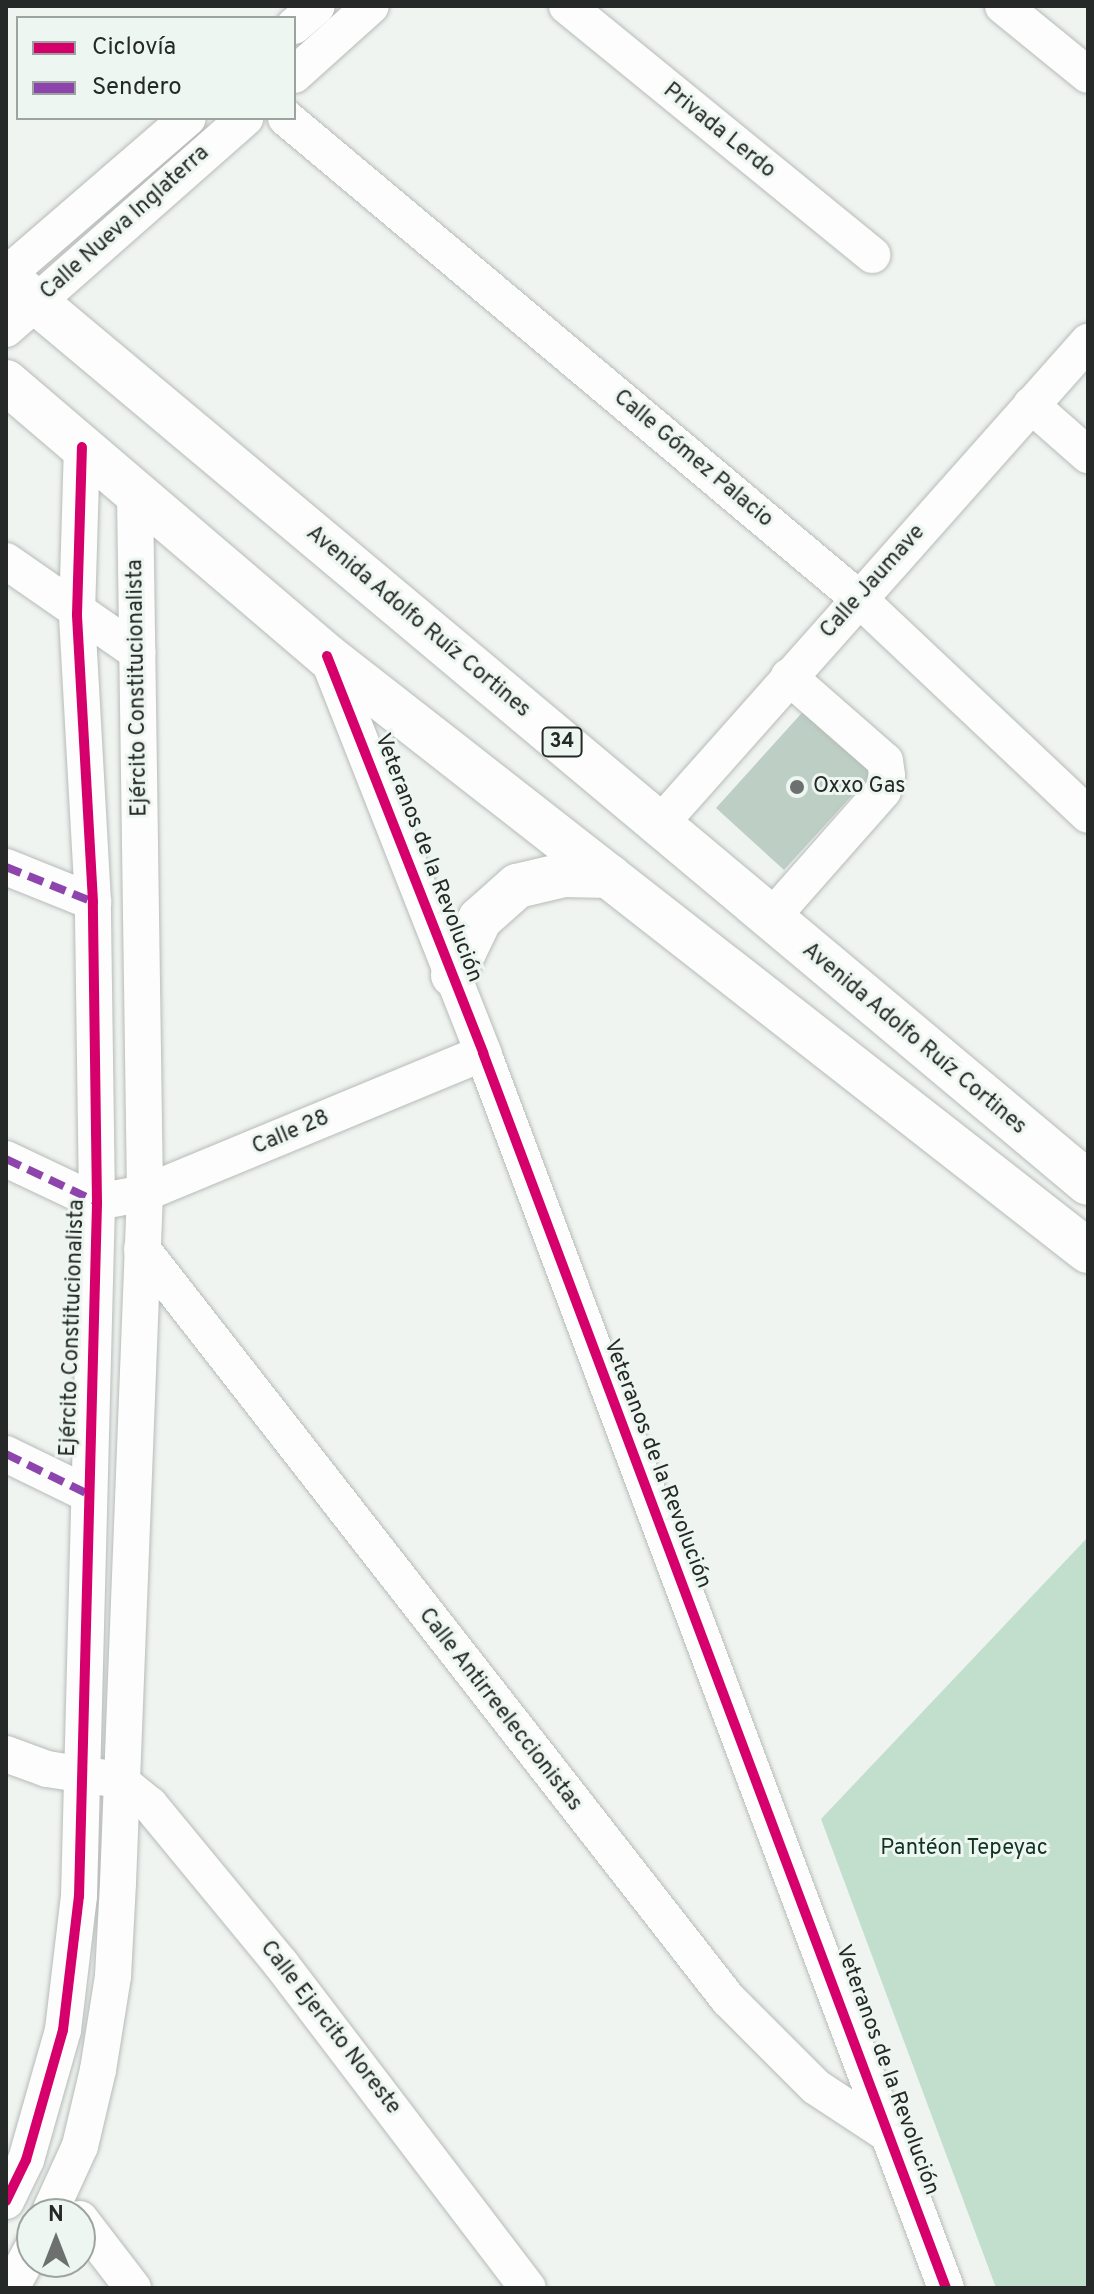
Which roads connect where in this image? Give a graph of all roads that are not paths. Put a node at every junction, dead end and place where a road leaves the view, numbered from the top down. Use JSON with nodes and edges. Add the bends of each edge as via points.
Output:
{"nodes":[{"id":1,"x":317,"y":6,"type":"edge"},
{"id":2,"x":371,"y":6,"type":"edge"},
{"id":3,"x":567,"y":6,"type":"edge"},
{"id":4,"x":1003,"y":6,"type":"edge"},
{"id":5,"x":296,"y":24,"type":"edge"},
{"id":6,"x":296,"y":73,"type":"edge"},
{"id":7,"x":1088,"y":75,"type":"edge"},
{"id":8,"x":186,"y":120,"type":"edge"},
{"id":9,"x":243,"y":120,"type":"edge"},
{"id":10,"x":288,"y":120,"type":"edge"},
{"id":11,"x":872,"y":255,"type":"dead end"},
{"id":12,"x":14,"y":296,"type":"edge"},
{"id":13,"x":1088,"y":342,"type":"edge"},
{"id":14,"x":6,"y":382,"type":"edge"},
{"id":15,"x":1031,"y":405,"type":"junction"},
{"id":16,"x":82,"y":447,"type":"junction"},
{"id":17,"x":1088,"y":455,"type":"edge"},
{"id":18,"x":135,"y":496,"type":"junction"},
{"id":19,"x":6,"y":561,"type":"edge"},
{"id":20,"x":858,"y":598,"type":"junction"},
{"id":21,"x":77,"y":614,"type":"junction"},
{"id":22,"x":137,"y":652,"type":"junction"},
{"id":23,"x":327,"y":656,"type":"junction"},
{"id":24,"x":789,"y":677,"type":"junction"},
{"id":25,"x":1088,"y":815,"type":"edge"},
{"id":26,"x":660,"y":824,"type":"junction"},
{"id":27,"x":6,"y":867,"type":"edge"},
{"id":28,"x":609,"y":876,"type":"junction"},
{"id":29,"x":93,"y":902,"type":"junction"},
{"id":30,"x":771,"y":918,"type":"junction"},
{"id":31,"x":453,"y":975,"type":"junction"},
{"id":32,"x":483,"y":1053,"type":"junction"},
{"id":33,"x":6,"y":1159,"type":"edge"},
{"id":34,"x":1088,"y":1183,"type":"edge"},
{"id":35,"x":145,"y":1193,"type":"junction"},
{"id":36,"x":97,"y":1202,"type":"junction"},
{"id":37,"x":142,"y":1249,"type":"junction"},
{"id":38,"x":1088,"y":1251,"type":"edge"},
{"id":39,"x":6,"y":1454,"type":"edge"},
{"id":40,"x":88,"y":1494,"type":"junction"},
{"id":41,"x":6,"y":1754,"type":"edge"},
{"id":42,"x":81,"y":1775,"type":"junction"},
{"id":43,"x":119,"y":1780,"type":"junction"},
{"id":44,"x":892,"y":2137,"type":"junction"},
{"id":45,"x":26,"y":2160,"type":"junction"},
{"id":46,"x":56,"y":2198,"type":"edge"},
{"id":47,"x":69,"y":2198,"type":"edge"},
{"id":48,"x":6,"y":2201,"type":"edge"},
{"id":49,"x":96,"y":2245,"type":"edge"},
{"id":50,"x":934,"y":2283,"type":"edge"},
{"id":51,"x":133,"y":2288,"type":"edge"},
{"id":52,"x":528,"y":2288,"type":"edge"}],
"edges":[{"from":1,"to":5,"type":"street"},
{"from":2,"to":6,"type":"street"},
{"from":3,"to":11,"type":"street","name":"Privada Lerdo"},
{"from":4,"to":7,"type":"street"},
{"from":8,"to":12,"type":"street","name":"Calle Nueva Inglaterra"},
{"from":9,"to":12,"type":"street","name":"Calle Nueva Inglaterra","via":[[102,249]]},
{"from":10,"to":20,"type":"street","name":"Calle Gómez Palacio"},
{"from":12,"to":26,"type":"main road","name":"Avenida Adolfo Ruíz Cortines","number":"34"},
{"from":13,"to":15,"type":"street","name":"Calle Jaumave"},
{"from":14,"to":16,"type":"main road"},
{"from":15,"to":17,"type":"street"},
{"from":15,"to":20,"type":"street","name":"Calle Jaumave"},
{"from":16,"to":18,"type":"main road"},
{"from":16,"to":21,"type":"street","name":"Ejército Constitucionalista"},
{"from":18,"to":22,"type":"street","name":"Ejército Constitucionalista"},
{"from":18,"to":23,"type":"main road"},
{"from":19,"to":21,"type":"street"},
{"from":20,"to":24,"type":"street","name":"Calle Jaumave"},
{"from":20,"to":25,"type":"street","name":"Calle Gómez Palacio"},
{"from":21,"to":22,"type":"street"},
{"from":21,"to":29,"type":"street","name":"Ejército Constitucionalista"},
{"from":22,"to":35,"type":"street","name":"Ejército Constitucionalista"},
{"from":23,"to":28,"type":"main road"},
{"from":23,"to":31,"type":"street","name":"Veteranos de la Revolución"},
{"from":24,"to":26,"type":"street","name":"Calle Jaumave"},
{"from":24,"to":30,"type":"street","via":[[885,761],[887,775],[883,791]]},
{"from":26,"to":30,"type":"main road","name":"Avenida Adolfo Ruíz Cortines","number":"34"},
{"from":27,"to":29,"type":"street"},
{"from":28,"to":31,"type":"main road","via":[[564,875],[517,886],[480,919]]},
{"from":28,"to":38,"type":"main road"},
{"from":29,"to":36,"type":"street","name":"Ejército Constitucionalista"},
{"from":30,"to":34,"type":"main road","name":"Avenida Adolfo Ruíz Cortines","number":"34"},
{"from":31,"to":32,"type":"street","name":"Veteranos de la Revolución"},
{"from":32,"to":35,"type":"street","name":"Calle 28"},
{"from":32,"to":44,"type":"street","name":"Veteranos de la Revolución"},
{"from":33,"to":36,"type":"street"},
{"from":35,"to":36,"type":"street","name":"Calle 28"},
{"from":35,"to":37,"type":"street","name":"Ejército Constitucionalista"},
{"from":36,"to":40,"type":"street","name":"Ejército Constitucionalista"},
{"from":37,"to":43,"type":"street","name":"Ejército Constitucionalista"},
{"from":37,"to":44,"type":"street","name":"Calle Antirreeleccionistas","via":[[728,1999],[816,2087]]},
{"from":39,"to":40,"type":"street"},
{"from":40,"to":42,"type":"street","name":"Ejército Constitucionalista"},
{"from":41,"to":42,"type":"street"},
{"from":42,"to":43,"type":"street"},
{"from":42,"to":45,"type":"street","name":"Ejército Constitucionalista","via":[[79,1896],[63,2030]]},
{"from":43,"to":47,"type":"street","name":"Ejército Constitucionalista","via":[[113,1976]]},
{"from":43,"to":52,"type":"street","name":"Calle Ejercito Noreste","via":[[185,1843]]},
{"from":44,"to":50,"type":"street","name":"Veteranos de la Revolución"},
{"from":45,"to":46,"type":"street"},
{"from":45,"to":48,"type":"street","name":"Ejército Constitucionalista"},
{"from":49,"to":51,"type":"street"}]}
